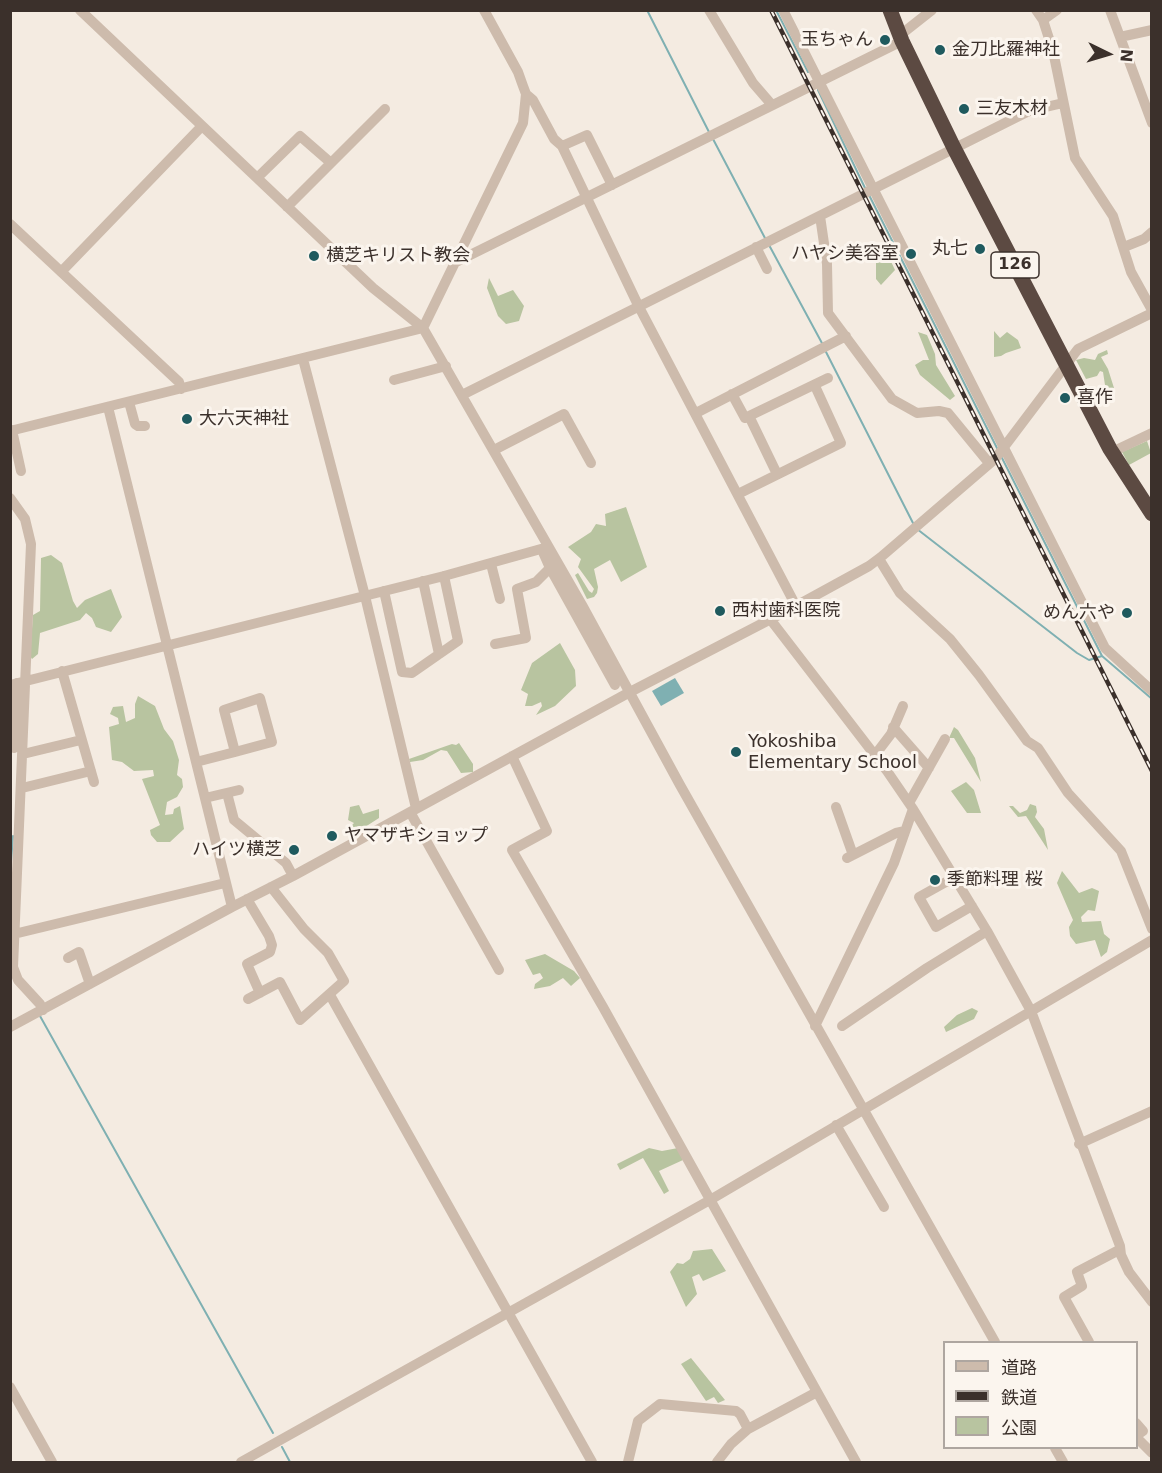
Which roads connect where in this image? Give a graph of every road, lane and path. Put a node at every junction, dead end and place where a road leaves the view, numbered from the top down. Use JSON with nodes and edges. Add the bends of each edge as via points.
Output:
{"nodes":[{"id":1,"x":80,"y":10,"type":"edge"},
{"id":2,"x":484,"y":10,"type":"edge"},
{"id":3,"x":709,"y":10,"type":"edge"},
{"id":4,"x":783,"y":10,"type":"edge"},
{"id":5,"x":890,"y":10,"type":"edge"},
{"id":6,"x":932,"y":10,"type":"edge"},
{"id":7,"x":1057,"y":10,"type":"edge"},
{"id":8,"x":1110,"y":10,"type":"edge"},
{"id":9,"x":1039,"y":15,"type":"edge"},
{"id":10,"x":1152,"y":30,"type":"edge"},
{"id":11,"x":1120,"y":37,"type":"junction"},
{"id":12,"x":901,"y":39,"type":"junction"},
{"id":13,"x":816,"y":82,"type":"junction"},
{"id":14,"x":526,"y":94,"type":"junction"},
{"id":15,"x":1148,"y":101,"type":"edge"},
{"id":16,"x":1063,"y":103,"type":"junction"},
{"id":17,"x":772,"y":105,"type":"junction"},
{"id":18,"x":385,"y":109,"type":"dead end"},
{"id":19,"x":1152,"y":123,"type":"edge"},
{"id":20,"x":202,"y":126,"type":"junction"},
{"id":21,"x":562,"y":146,"type":"junction"},
{"id":22,"x":954,"y":148,"type":"junction"},
{"id":23,"x":331,"y":163,"type":"junction"},
{"id":24,"x":257,"y":178,"type":"junction"},
{"id":25,"x":612,"y":185,"type":"junction"},
{"id":26,"x":873,"y":190,"type":"junction"},
{"id":27,"x":587,"y":196,"type":"junction"},
{"id":28,"x":287,"y":207,"type":"junction"},
{"id":29,"x":820,"y":216,"type":"junction"},
{"id":30,"x":10,"y":224,"type":"edge"},
{"id":31,"x":1152,"y":232,"type":"edge"},
{"id":32,"x":756,"y":247,"type":"junction"},
{"id":33,"x":1124,"y":247,"type":"junction"},
{"id":34,"x":454,"y":262,"type":"junction"},
{"id":35,"x":767,"y":269,"type":"dead end"},
{"id":36,"x":61,"y":272,"type":"junction"},
{"id":37,"x":638,"y":305,"type":"junction"},
{"id":38,"x":1152,"y":312,"type":"edge"},
{"id":39,"x":423,"y":328,"type":"junction"},
{"id":40,"x":846,"y":336,"type":"junction"},
{"id":41,"x":303,"y":359,"type":"junction"},
{"id":42,"x":1066,"y":363,"type":"junction"},
{"id":43,"x":446,"y":366,"type":"junction"},
{"id":44,"x":828,"y":378,"type":"dead end"},
{"id":45,"x":394,"y":380,"type":"dead end"},
{"id":46,"x":814,"y":386,"type":"junction"},
{"id":47,"x":181,"y":389,"type":"junction"},
{"id":48,"x":732,"y":394,"type":"junction"},
{"id":49,"x":462,"y":395,"type":"junction"},
{"id":50,"x":129,"y":402,"type":"junction"},
{"id":51,"x":108,"y":407,"type":"junction"},
{"id":52,"x":696,"y":413,"type":"junction"},
{"id":53,"x":749,"y":416,"type":"junction"},
{"id":54,"x":144,"y":426,"type":"dead end"},
{"id":55,"x":11,"y":431,"type":"edge"},
{"id":56,"x":1152,"y":433,"type":"edge"},
{"id":57,"x":494,"y":450,"type":"junction"},
{"id":58,"x":1112,"y":452,"type":"junction"},
{"id":59,"x":998,"y":455,"type":"junction"},
{"id":60,"x":591,"y":464,"type":"dead end"},
{"id":61,"x":21,"y":471,"type":"dead end"},
{"id":62,"x":777,"y":474,"type":"junction"},
{"id":63,"x":738,"y":494,"type":"junction"},
{"id":64,"x":10,"y":498,"type":"edge"},
{"id":65,"x":1151,"y":511,"type":"edge"},
{"id":66,"x":545,"y":548,"type":"junction"},
{"id":67,"x":879,"y":559,"type":"junction"},
{"id":68,"x":491,"y":564,"type":"junction"},
{"id":69,"x":550,"y":568,"type":"junction"},
{"id":70,"x":444,"y":576,"type":"junction"},
{"id":71,"x":423,"y":581,"type":"junction"},
{"id":72,"x":384,"y":591,"type":"junction"},
{"id":73,"x":364,"y":596,"type":"junction"},
{"id":74,"x":500,"y":599,"type":"dead end"},
{"id":75,"x":796,"y":606,"type":"junction"},
{"id":76,"x":770,"y":619,"type":"junction"},
{"id":77,"x":495,"y":644,"type":"dead end"},
{"id":78,"x":166,"y":645,"type":"junction"},
{"id":79,"x":439,"y":654,"type":"junction"},
{"id":80,"x":62,"y":671,"type":"junction"},
{"id":81,"x":18,"y":683,"type":"edge"},
{"id":82,"x":615,"y":685,"type":"dead end"},
{"id":83,"x":1152,"y":691,"type":"edge"},
{"id":84,"x":630,"y":692,"type":"junction"},
{"id":85,"x":903,"y":706,"type":"dead end"},
{"id":86,"x":893,"y":727,"type":"junction"},
{"id":87,"x":945,"y":739,"type":"dead end"},
{"id":88,"x":81,"y":740,"type":"junction"},
{"id":89,"x":19,"y":751,"type":"junction"},
{"id":90,"x":235,"y":752,"type":"junction"},
{"id":91,"x":875,"y":755,"type":"junction"},
{"id":92,"x":512,"y":756,"type":"junction"},
{"id":93,"x":196,"y":762,"type":"junction"},
{"id":94,"x":929,"y":768,"type":"junction"},
{"id":95,"x":21,"y":788,"type":"junction"},
{"id":96,"x":205,"y":798,"type":"junction"},
{"id":97,"x":911,"y":806,"type":"junction"},
{"id":98,"x":836,"y":807,"type":"dead end"},
{"id":99,"x":413,"y":810,"type":"junction"},
{"id":100,"x":905,"y":831,"type":"junction"},
{"id":101,"x":293,"y":876,"type":"junction"},
{"id":102,"x":955,"y":877,"type":"junction"},
{"id":103,"x":225,"y":883,"type":"junction"},
{"id":104,"x":272,"y":887,"type":"junction"},
{"id":105,"x":247,"y":899,"type":"junction"},
{"id":106,"x":972,"y":906,"type":"junction"},
{"id":107,"x":232,"y":907,"type":"junction"},
{"id":108,"x":1152,"y":929,"type":"edge"},
{"id":109,"x":987,"y":931,"type":"junction"},
{"id":110,"x":14,"y":934,"type":"junction"},
{"id":111,"x":1152,"y":940,"type":"edge"},
{"id":112,"x":68,"y":958,"type":"dead end"},
{"id":113,"x":499,"y":970,"type":"dead end"},
{"id":114,"x":90,"y":984,"type":"junction"},
{"id":115,"x":260,"y":993,"type":"junction"},
{"id":116,"x":330,"y":995,"type":"junction"},
{"id":117,"x":248,"y":999,"type":"dead end"},
{"id":118,"x":43,"y":1010,"type":"junction"},
{"id":119,"x":1030,"y":1011,"type":"junction"},
{"id":120,"x":815,"y":1026,"type":"junction"},
{"id":121,"x":842,"y":1026,"type":"dead end"},
{"id":122,"x":10,"y":1027,"type":"edge"},
{"id":123,"x":865,"y":1109,"type":"junction"},
{"id":124,"x":1152,"y":1111,"type":"edge"},
{"id":125,"x":836,"y":1125,"type":"junction"},
{"id":126,"x":1079,"y":1144,"type":"junction"},
{"id":127,"x":710,"y":1200,"type":"junction"},
{"id":128,"x":884,"y":1207,"type":"dead end"},
{"id":129,"x":1119,"y":1251,"type":"junction"},
{"id":130,"x":1152,"y":1302,"type":"edge"},
{"id":131,"x":507,"y":1313,"type":"junction"},
{"id":132,"x":994,"y":1341,"type":"edge"},
{"id":133,"x":1088,"y":1341,"type":"edge"},
{"id":134,"x":10,"y":1387,"type":"edge"},
{"id":135,"x":817,"y":1392,"type":"junction"},
{"id":136,"x":748,"y":1429,"type":"junction"},
{"id":137,"x":1138,"y":1437,"type":"edge"},
{"id":138,"x":1152,"y":1453,"type":"edge"},
{"id":139,"x":52,"y":1462,"type":"edge"},
{"id":140,"x":241,"y":1462,"type":"edge"},
{"id":141,"x":592,"y":1462,"type":"edge"},
{"id":142,"x":628,"y":1462,"type":"edge"},
{"id":143,"x":717,"y":1462,"type":"edge"},
{"id":144,"x":856,"y":1462,"type":"edge"}],
"edges":[{"from":1,"to":20,"type":"street"},
{"from":2,"to":14,"type":"street"},
{"from":3,"to":17,"type":"street","via":[[753,83]]},
{"from":4,"to":13,"type":"street"},
{"from":5,"to":12,"type":"highway","number":"126"},
{"from":6,"to":12,"type":"street"},
{"from":7,"to":9,"type":"street"},
{"from":8,"to":11,"type":"street"},
{"from":9,"to":16,"type":"street","via":[[1053,51]]},
{"from":10,"to":11,"type":"street"},
{"from":11,"to":15,"type":"street"},
{"from":12,"to":13,"type":"street"},
{"from":12,"to":22,"type":"highway","number":"126"},
{"from":13,"to":17,"type":"street"},
{"from":13,"to":26,"type":"street"},
{"from":14,"to":21,"type":"street"},
{"from":14,"to":34,"type":"street","via":[[523,123]]},
{"from":15,"to":19,"type":"street"},
{"from":16,"to":22,"type":"street","via":[[1029,111]]},
{"from":16,"to":33,"type":"street","via":[[1075,158],[1113,216]]},
{"from":17,"to":25,"type":"street"},
{"from":18,"to":23,"type":"street"},
{"from":20,"to":24,"type":"street"},
{"from":20,"to":36,"type":"street"},
{"from":21,"to":25,"type":"street","via":[[587,135]]},
{"from":21,"to":27,"type":"street"},
{"from":22,"to":26,"type":"street"},
{"from":22,"to":42,"type":"highway","number":"126"},
{"from":23,"to":24,"type":"street","via":[[300,136]]},
{"from":23,"to":28,"type":"street"},
{"from":24,"to":28,"type":"street"},
{"from":25,"to":27,"type":"street"},
{"from":26,"to":29,"type":"street"},
{"from":26,"to":59,"type":"street"},
{"from":27,"to":34,"type":"street"},
{"from":27,"to":37,"type":"street"},
{"from":28,"to":39,"type":"street","via":[[373,288]]},
{"from":29,"to":32,"type":"street"},
{"from":29,"to":40,"type":"street","via":[[827,264],[828,313]]},
{"from":30,"to":36,"type":"street"},
{"from":31,"to":33,"type":"street"},
{"from":32,"to":35,"type":"street"},
{"from":32,"to":37,"type":"street"},
{"from":33,"to":38,"type":"street","via":[[1131,272]]},
{"from":34,"to":39,"type":"street"},
{"from":36,"to":47,"type":"street","via":[[179,382]]},
{"from":37,"to":49,"type":"street"},
{"from":37,"to":52,"type":"street"},
{"from":38,"to":42,"type":"street","via":[[1084,344]]},
{"from":39,"to":41,"type":"street"},
{"from":39,"to":43,"type":"street"},
{"from":40,"to":48,"type":"street"},
{"from":40,"to":59,"type":"street","via":[[892,399],[917,413],[948,413]]},
{"from":41,"to":47,"type":"street"},
{"from":41,"to":73,"type":"street"},
{"from":42,"to":58,"type":"highway","number":"126"},
{"from":42,"to":59,"type":"street"},
{"from":43,"to":45,"type":"street"},
{"from":43,"to":49,"type":"street"},
{"from":44,"to":46,"type":"street"},
{"from":46,"to":53,"type":"street"},
{"from":46,"to":62,"type":"street","via":[[841,443]]},
{"from":47,"to":50,"type":"street"},
{"from":48,"to":52,"type":"street"},
{"from":48,"to":53,"type":"street","via":[[745,418]]},
{"from":49,"to":57,"type":"street"},
{"from":50,"to":51,"type":"street"},
{"from":50,"to":54,"type":"street","via":[[135,424]]},
{"from":51,"to":55,"type":"street"},
{"from":51,"to":78,"type":"street"},
{"from":52,"to":63,"type":"street"},
{"from":53,"to":62,"type":"street"},
{"from":55,"to":61,"type":"street"},
{"from":56,"to":58,"type":"street"},
{"from":57,"to":60,"type":"street","via":[[564,414]]},
{"from":57,"to":66,"type":"street"},
{"from":58,"to":65,"type":"highway","number":"126"},
{"from":59,"to":67,"type":"street"},
{"from":59,"to":83,"type":"street","via":[[1105,648]]},
{"from":62,"to":63,"type":"street"},
{"from":63,"to":75,"type":"street"},
{"from":64,"to":81,"type":"street","via":[[25,519],[31,544]]},
{"from":66,"to":68,"type":"street"},
{"from":66,"to":69,"type":"street"},
{"from":66,"to":84,"type":"street"},
{"from":67,"to":75,"type":"street"},
{"from":67,"to":108,"type":"street","via":[[900,592],[950,639],[1027,741],[1038,748],[1068,793],[1121,851]]},
{"from":68,"to":70,"type":"street"},
{"from":68,"to":74,"type":"street"},
{"from":69,"to":77,"type":"street","via":[[536,582],[517,589],[526,638]]},
{"from":69,"to":82,"type":"street"},
{"from":70,"to":71,"type":"street"},
{"from":70,"to":79,"type":"street","via":[[458,641]]},
{"from":71,"to":72,"type":"street"},
{"from":71,"to":79,"type":"street"},
{"from":72,"to":73,"type":"street"},
{"from":72,"to":79,"type":"street","via":[[402,672],[412,673]]},
{"from":73,"to":78,"type":"street"},
{"from":73,"to":99,"type":"street"},
{"from":75,"to":76,"type":"street"},
{"from":76,"to":84,"type":"street"},
{"from":76,"to":91,"type":"street"},
{"from":78,"to":80,"type":"street"},
{"from":78,"to":93,"type":"street"},
{"from":80,"to":81,"type":"street"},
{"from":80,"to":88,"type":"street"},
{"from":81,"to":89,"type":"street"},
{"from":84,"to":92,"type":"street"},
{"from":84,"to":120,"type":"street"},
{"from":85,"to":86,"type":"street"},
{"from":86,"to":91,"type":"street"},
{"from":86,"to":94,"type":"street"},
{"from":87,"to":94,"type":"street"},
{"from":88,"to":89,"type":"street"},
{"from":88,"to":95,"type":"street","via":[[92,777]]},
{"from":89,"to":95,"type":"street"},
{"from":90,"to":90,"type":"street","via":[[272,742],[260,698],[224,710]]},
{"from":90,"to":93,"type":"street"},
{"from":91,"to":97,"type":"street"},
{"from":92,"to":99,"type":"street"},
{"from":92,"to":127,"type":"street","via":[[547,831],[512,850]]},
{"from":93,"to":96,"type":"street"},
{"from":94,"to":97,"type":"street"},
{"from":95,"to":110,"type":"street"},
{"from":96,"to":101,"type":"street","via":[[233,792],[234,820],[286,863]]},
{"from":96,"to":103,"type":"street"},
{"from":97,"to":100,"type":"street"},
{"from":97,"to":102,"type":"street"},
{"from":98,"to":100,"type":"street","via":[[850,857]]},
{"from":99,"to":101,"type":"street"},
{"from":99,"to":113,"type":"street"},
{"from":100,"to":120,"type":"street","via":[[894,862]]},
{"from":101,"to":104,"type":"street"},
{"from":102,"to":106,"type":"street"},
{"from":102,"to":106,"type":"street","via":[[919,897],[936,927]]},
{"from":103,"to":107,"type":"street"},
{"from":103,"to":110,"type":"street"},
{"from":104,"to":105,"type":"street"},
{"from":104,"to":116,"type":"street","via":[[328,953],[344,981]]},
{"from":105,"to":107,"type":"street"},
{"from":105,"to":115,"type":"street","via":[[272,945],[270,952],[247,964]]},
{"from":106,"to":109,"type":"street"},
{"from":107,"to":114,"type":"street"},
{"from":109,"to":119,"type":"street"},
{"from":109,"to":121,"type":"street"},
{"from":110,"to":118,"type":"street","via":[[15,974]]},
{"from":111,"to":119,"type":"street"},
{"from":112,"to":114,"type":"street","via":[[79,952]]},
{"from":114,"to":118,"type":"street"},
{"from":115,"to":116,"type":"street","via":[[280,982],[300,1020]]},
{"from":115,"to":117,"type":"street"},
{"from":116,"to":131,"type":"street"},
{"from":118,"to":122,"type":"street"},
{"from":119,"to":123,"type":"street"},
{"from":119,"to":126,"type":"street"},
{"from":120,"to":123,"type":"street"},
{"from":123,"to":125,"type":"street"},
{"from":123,"to":132,"type":"street"},
{"from":124,"to":126,"type":"street"},
{"from":125,"to":127,"type":"street"},
{"from":125,"to":128,"type":"street"},
{"from":126,"to":129,"type":"street"},
{"from":127,"to":131,"type":"street"},
{"from":127,"to":135,"type":"street"},
{"from":129,"to":130,"type":"street","via":[[1129,1272]]},
{"from":129,"to":133,"type":"street","via":[[1077,1272],[1082,1286],[1064,1297]]},
{"from":131,"to":140,"type":"street"},
{"from":131,"to":141,"type":"street"},
{"from":134,"to":139,"type":"street"},
{"from":135,"to":136,"type":"street"},
{"from":135,"to":144,"type":"street"},
{"from":136,"to":142,"type":"street","via":[[736,1411],[660,1404],[638,1421]]},
{"from":136,"to":143,"type":"street"},
{"from":137,"to":138,"type":"street"}]}
